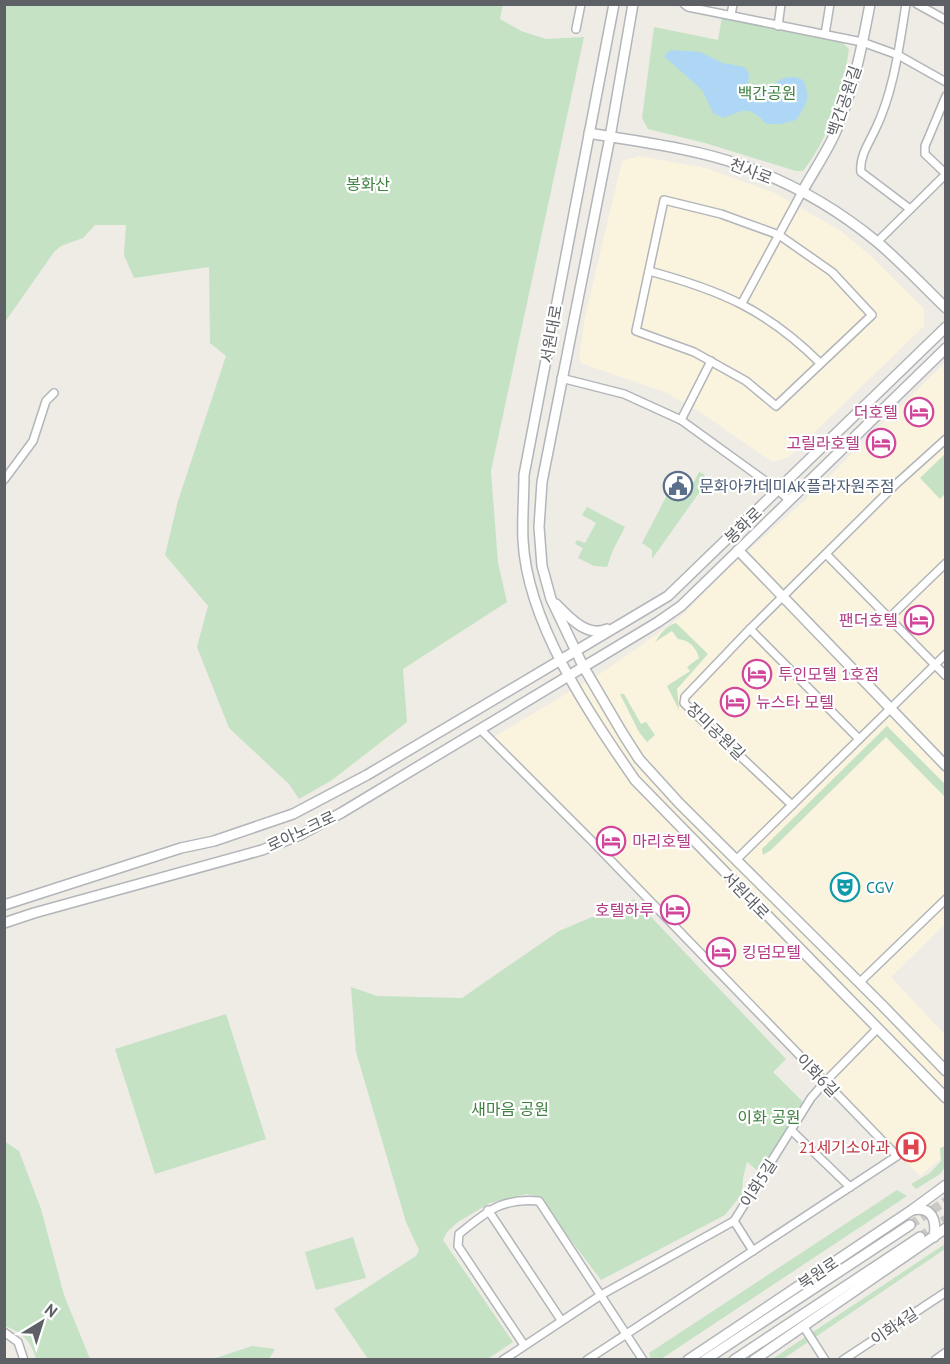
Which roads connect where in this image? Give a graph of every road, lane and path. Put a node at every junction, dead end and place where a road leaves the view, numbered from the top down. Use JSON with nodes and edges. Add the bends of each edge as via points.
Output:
{"nodes":[{"id":1,"x":581,"y":4,"type":"edge"},
{"id":2,"x":614,"y":4,"type":"edge"},
{"id":3,"x":633,"y":4,"type":"edge"},
{"id":4,"x":684,"y":4,"type":"edge"},
{"id":5,"x":733,"y":4,"type":"edge"},
{"id":6,"x":781,"y":4,"type":"edge"},
{"id":7,"x":830,"y":4,"type":"edge"},
{"id":8,"x":870,"y":4,"type":"edge"},
{"id":9,"x":906,"y":4,"type":"edge"},
{"id":10,"x":917,"y":4,"type":"edge"},
{"id":11,"x":731,"y":15,"type":"junction"},
{"id":12,"x":945,"y":20,"type":"edge"},
{"id":13,"x":778,"y":26,"type":"junction"},
{"id":14,"x":576,"y":29,"type":"dead end"},
{"id":15,"x":825,"y":34,"type":"junction"},
{"id":16,"x":862,"y":42,"type":"junction"},
{"id":17,"x":898,"y":54,"type":"junction"},
{"id":18,"x":945,"y":82,"type":"edge"},
{"id":19,"x":945,"y":96,"type":"edge"},
{"id":20,"x":589,"y":133,"type":"junction"},
{"id":21,"x":610,"y":137,"type":"junction"},
{"id":22,"x":945,"y":174,"type":"edge"},
{"id":23,"x":802,"y":192,"type":"junction"},
{"id":24,"x":910,"y":209,"type":"junction"},
{"id":25,"x":779,"y":235,"type":"junction"},
{"id":26,"x":877,"y":242,"type":"junction"},
{"id":27,"x":649,"y":271,"type":"junction"},
{"id":28,"x":742,"y":303,"type":"junction"},
{"id":29,"x":945,"y":308,"type":"edge"},
{"id":30,"x":945,"y":327,"type":"edge"},
{"id":31,"x":945,"y":348,"type":"edge"},
{"id":32,"x":711,"y":361,"type":"junction"},
{"id":33,"x":820,"y":363,"type":"junction"},
{"id":34,"x":561,"y":378,"type":"junction"},
{"id":35,"x":54,"y":393,"type":"dead end"},
{"id":36,"x":681,"y":420,"type":"junction"},
{"id":37,"x":945,"y":440,"type":"edge"},
{"id":38,"x":4,"y":480,"type":"edge"},
{"id":39,"x":778,"y":490,"type":"junction"},
{"id":40,"x":789,"y":500,"type":"junction"},
{"id":41,"x":738,"y":550,"type":"junction"},
{"id":42,"x":826,"y":554,"type":"junction"},
{"id":43,"x":945,"y":563,"type":"edge"},
{"id":44,"x":783,"y":597,"type":"junction"},
{"id":45,"x":551,"y":599,"type":"junction"},
{"id":46,"x":889,"y":618,"type":"junction"},
{"id":47,"x":625,"y":620,"type":"junction"},
{"id":48,"x":750,"y":630,"type":"junction"},
{"id":49,"x":576,"y":651,"type":"junction"},
{"id":50,"x":945,"y":654,"type":"edge"},
{"id":51,"x":560,"y":660,"type":"junction"},
{"id":52,"x":935,"y":665,"type":"junction"},
{"id":53,"x":583,"y":666,"type":"junction"},
{"id":54,"x":569,"y":675,"type":"junction"},
{"id":55,"x":945,"y":676,"type":"edge"},
{"id":56,"x":891,"y":708,"type":"junction"},
{"id":57,"x":480,"y":729,"type":"junction"},
{"id":58,"x":859,"y":739,"type":"junction"},
{"id":59,"x":945,"y":766,"type":"edge"},
{"id":60,"x":367,"y":775,"type":"junction"},
{"id":61,"x":378,"y":790,"type":"junction"},
{"id":62,"x":792,"y":805,"type":"junction"},
{"id":63,"x":737,"y":859,"type":"junction"},
{"id":64,"x":945,"y":898,"type":"edge"},
{"id":65,"x":4,"y":905,"type":"edge"},
{"id":66,"x":7,"y":922,"type":"edge"},
{"id":67,"x":860,"y":982,"type":"junction"},
{"id":68,"x":846,"y":995,"type":"junction"},
{"id":69,"x":878,"y":1028,"type":"junction"},
{"id":70,"x":945,"y":1071,"type":"edge"},
{"id":71,"x":824,"y":1083,"type":"junction"},
{"id":72,"x":945,"y":1098,"type":"edge"},
{"id":73,"x":792,"y":1131,"type":"junction"},
{"id":74,"x":944,"y":1186,"type":"edge"},
{"id":75,"x":850,"y":1187,"type":"junction"},
{"id":76,"x":488,"y":1210,"type":"junction"},
{"id":77,"x":912,"y":1210,"type":"junction"},
{"id":78,"x":734,"y":1221,"type":"junction"},
{"id":79,"x":910,"y":1225,"type":"tunnel mouth"},
{"id":80,"x":945,"y":1228,"type":"edge"},
{"id":81,"x":920,"y":1237,"type":"tunnel mouth"},
{"id":82,"x":934,"y":1237,"type":"junction"},
{"id":83,"x":753,"y":1251,"type":"junction"},
{"id":84,"x":945,"y":1292,"type":"edge"},
{"id":85,"x":601,"y":1295,"type":"junction"},
{"id":86,"x":561,"y":1320,"type":"junction"},
{"id":87,"x":804,"y":1327,"type":"junction"},
{"id":88,"x":4,"y":1332,"type":"edge"},
{"id":89,"x":626,"y":1334,"type":"junction"},
{"id":90,"x":524,"y":1345,"type":"junction"},
{"id":91,"x":945,"y":1352,"type":"edge"},
{"id":92,"x":24,"y":1359,"type":"edge"},
{"id":93,"x":502,"y":1359,"type":"edge"},
{"id":94,"x":587,"y":1359,"type":"edge"},
{"id":95,"x":643,"y":1359,"type":"edge"},
{"id":96,"x":688,"y":1359,"type":"edge"},
{"id":97,"x":705,"y":1359,"type":"edge"},
{"id":98,"x":734,"y":1359,"type":"edge"},
{"id":99,"x":754,"y":1359,"type":"edge"},
{"id":100,"x":825,"y":1359,"type":"edge"},
{"id":101,"x":843,"y":1359,"type":"edge"},
{"id":102,"x":935,"y":1359,"type":"edge"}],
"edges":[{"from":1,"to":14,"type":"street"},
{"from":2,"to":20,"type":"street","name":"서원대로"},
{"from":3,"to":21,"type":"street","name":"서원대로"},
{"from":4,"to":11,"type":"street"},
{"from":5,"to":11,"type":"street"},
{"from":6,"to":13,"type":"street"},
{"from":7,"to":15,"type":"street"},
{"from":8,"to":16,"type":"street","name":"백간공원길"},
{"from":9,"to":17,"type":"street"},
{"from":10,"to":12,"type":"street"},
{"from":11,"to":13,"type":"street"},
{"from":13,"to":15,"type":"street"},
{"from":15,"to":16,"type":"street"},
{"from":16,"to":17,"type":"street"},
{"from":16,"to":23,"type":"street","name":"백간공원길","via":[[852,86],[835,132]]},
{"from":17,"to":18,"type":"street"},
{"from":17,"to":24,"type":"street","via":[[886,105],[859,162],[861,172]]},
{"from":19,"to":22,"type":"street","via":[[925,146],[925,154]]},
{"from":20,"to":21,"type":"street","name":"천사로"},
{"from":20,"to":51,"type":"street","name":"서원대로","via":[[524,475],[523,541],[529,572],[534,596]]},
{"from":21,"to":23,"type":"street","name":"천사로","via":[[741,165]]},
{"from":21,"to":34,"type":"street","name":"서원대로"},
{"from":22,"to":24,"type":"street"},
{"from":23,"to":25,"type":"street"},
{"from":23,"to":26,"type":"street","name":"천사로"},
{"from":24,"to":26,"type":"street"},
{"from":25,"to":27,"type":"street","via":[[721,214],[664,200]]},
{"from":25,"to":28,"type":"street"},
{"from":25,"to":33,"type":"street","via":[[832,272],[872,315]]},
{"from":26,"to":29,"type":"street","name":"천사로"},
{"from":27,"to":28,"type":"street","via":[[703,286]]},
{"from":27,"to":32,"type":"street","via":[[636,331]]},
{"from":28,"to":33,"type":"street","via":[[779,327]]},
{"from":30,"to":39,"type":"street","name":"봉화로"},
{"from":31,"to":40,"type":"street","name":"봉화로"},
{"from":32,"to":33,"type":"street","via":[[746,381],[776,406]]},
{"from":32,"to":36,"type":"street"},
{"from":34,"to":36,"type":"street","name":"서원대로","via":[[624,394]]},
{"from":34,"to":45,"type":"street","name":"서원대로","via":[[542,482],[539,527],[542,566]]},
{"from":35,"to":38,"type":"street","via":[[46,401],[33,441]]},
{"from":36,"to":39,"type":"street","name":"서원대로"},
{"from":37,"to":42,"type":"street","name":"장미공원길"},
{"from":39,"to":40,"type":"street","name":"서원대로"},
{"from":39,"to":47,"type":"street","name":"봉화로","via":[[668,596]]},
{"from":40,"to":41,"type":"street","name":"봉화로"},
{"from":41,"to":44,"type":"street"},
{"from":41,"to":53,"type":"street","name":"봉화로","via":[[681,606]]},
{"from":42,"to":44,"type":"street","name":"장미공원길"},
{"from":42,"to":46,"type":"street"},
{"from":43,"to":46,"type":"street"},
{"from":44,"to":48,"type":"street","name":"장미공원길"},
{"from":44,"to":56,"type":"street"},
{"from":45,"to":47,"type":"street","via":[[575,623],[593,631],[603,631]]},
{"from":45,"to":49,"type":"street","name":"서원대로"},
{"from":46,"to":52,"type":"street"},
{"from":47,"to":49,"type":"street","name":"봉화로"},
{"from":48,"to":58,"type":"street"},
{"from":48,"to":62,"type":"street","name":"장미공원길","via":[[689,691],[684,703]]},
{"from":49,"to":51,"type":"street","name":"봉화로"},
{"from":49,"to":53,"type":"street","name":"서원대로"},
{"from":50,"to":52,"type":"street"},
{"from":51,"to":54,"type":"street","name":"서원대로"},
{"from":51,"to":60,"type":"street","name":"로아노크로"},
{"from":52,"to":55,"type":"street"},
{"from":52,"to":56,"type":"street"},
{"from":53,"to":54,"type":"street","name":"봉화로"},
{"from":53,"to":63,"type":"street","name":"서원대로","via":[[639,759]]},
{"from":54,"to":57,"type":"street","name":"로아노크로"},
{"from":54,"to":68,"type":"street","name":"서원대로","via":[[634,780]]},
{"from":56,"to":58,"type":"street","name":"서원대로"},
{"from":56,"to":59,"type":"street"},
{"from":57,"to":61,"type":"street","name":"로아노크로"},
{"from":57,"to":71,"type":"street","name":"이화6길"},
{"from":58,"to":62,"type":"street","name":"서원대로"},
{"from":60,"to":61,"type":"street"},
{"from":60,"to":65,"type":"street","name":"로아노크로","via":[[293,814],[256,828],[180,848]]},
{"from":61,"to":66,"type":"street","name":"로아노크로","via":[[300,835],[261,850]]},
{"from":62,"to":63,"type":"street","name":"서원대로"},
{"from":63,"to":67,"type":"street","name":"서원대로"},
{"from":64,"to":67,"type":"street"},
{"from":65,"to":66,"type":"street"},
{"from":67,"to":68,"type":"street"},
{"from":67,"to":70,"type":"street","name":"서원대로"},
{"from":68,"to":69,"type":"street","name":"서원대로"},
{"from":69,"to":71,"type":"street","name":"이화5길"},
{"from":69,"to":72,"type":"street","name":"서원대로"},
{"from":71,"to":73,"type":"street","name":"이화5길"},
{"from":71,"to":75,"type":"street","name":"이화6길","via":[[897,1156]]},
{"from":73,"to":75,"type":"street"},
{"from":73,"to":78,"type":"street","name":"이화5길"},
{"from":74,"to":77,"type":"street","name":"북원로"},
{"from":75,"to":83,"type":"street","name":"이화6길"},
{"from":76,"to":85,"type":"street","via":[[507,1202],[539,1201]]},
{"from":76,"to":86,"type":"street"},
{"from":76,"to":90,"type":"street","via":[[459,1234],[458,1246]]},
{"from":77,"to":82,"type":"street","via":[[921,1209],[930,1215],[936,1224]]},
{"from":77,"to":96,"type":"street","name":"북원로"},
{"from":78,"to":83,"type":"street"},
{"from":78,"to":85,"type":"street","name":"이화5길"},
{"from":79,"to":97,"type":"street","name":"북원로"},
{"from":80,"to":82,"type":"street"},
{"from":81,"to":98,"type":"street","name":"북원로"},
{"from":82,"to":87,"type":"street"},
{"from":83,"to":89,"type":"street","name":"이화6길"},
{"from":84,"to":101,"type":"street","name":"이화4길"},
{"from":85,"to":86,"type":"street","name":"이화5길"},
{"from":85,"to":89,"type":"street"},
{"from":86,"to":90,"type":"street","name":"이화5길"},
{"from":87,"to":99,"type":"street"},
{"from":87,"to":100,"type":"street"},
{"from":88,"to":92,"type":"street","via":[[18,1342]]},
{"from":89,"to":94,"type":"street","name":"이화6길"},
{"from":89,"to":95,"type":"street"},
{"from":90,"to":93,"type":"street","name":"이화5길"},
{"from":91,"to":102,"type":"street"}]}
